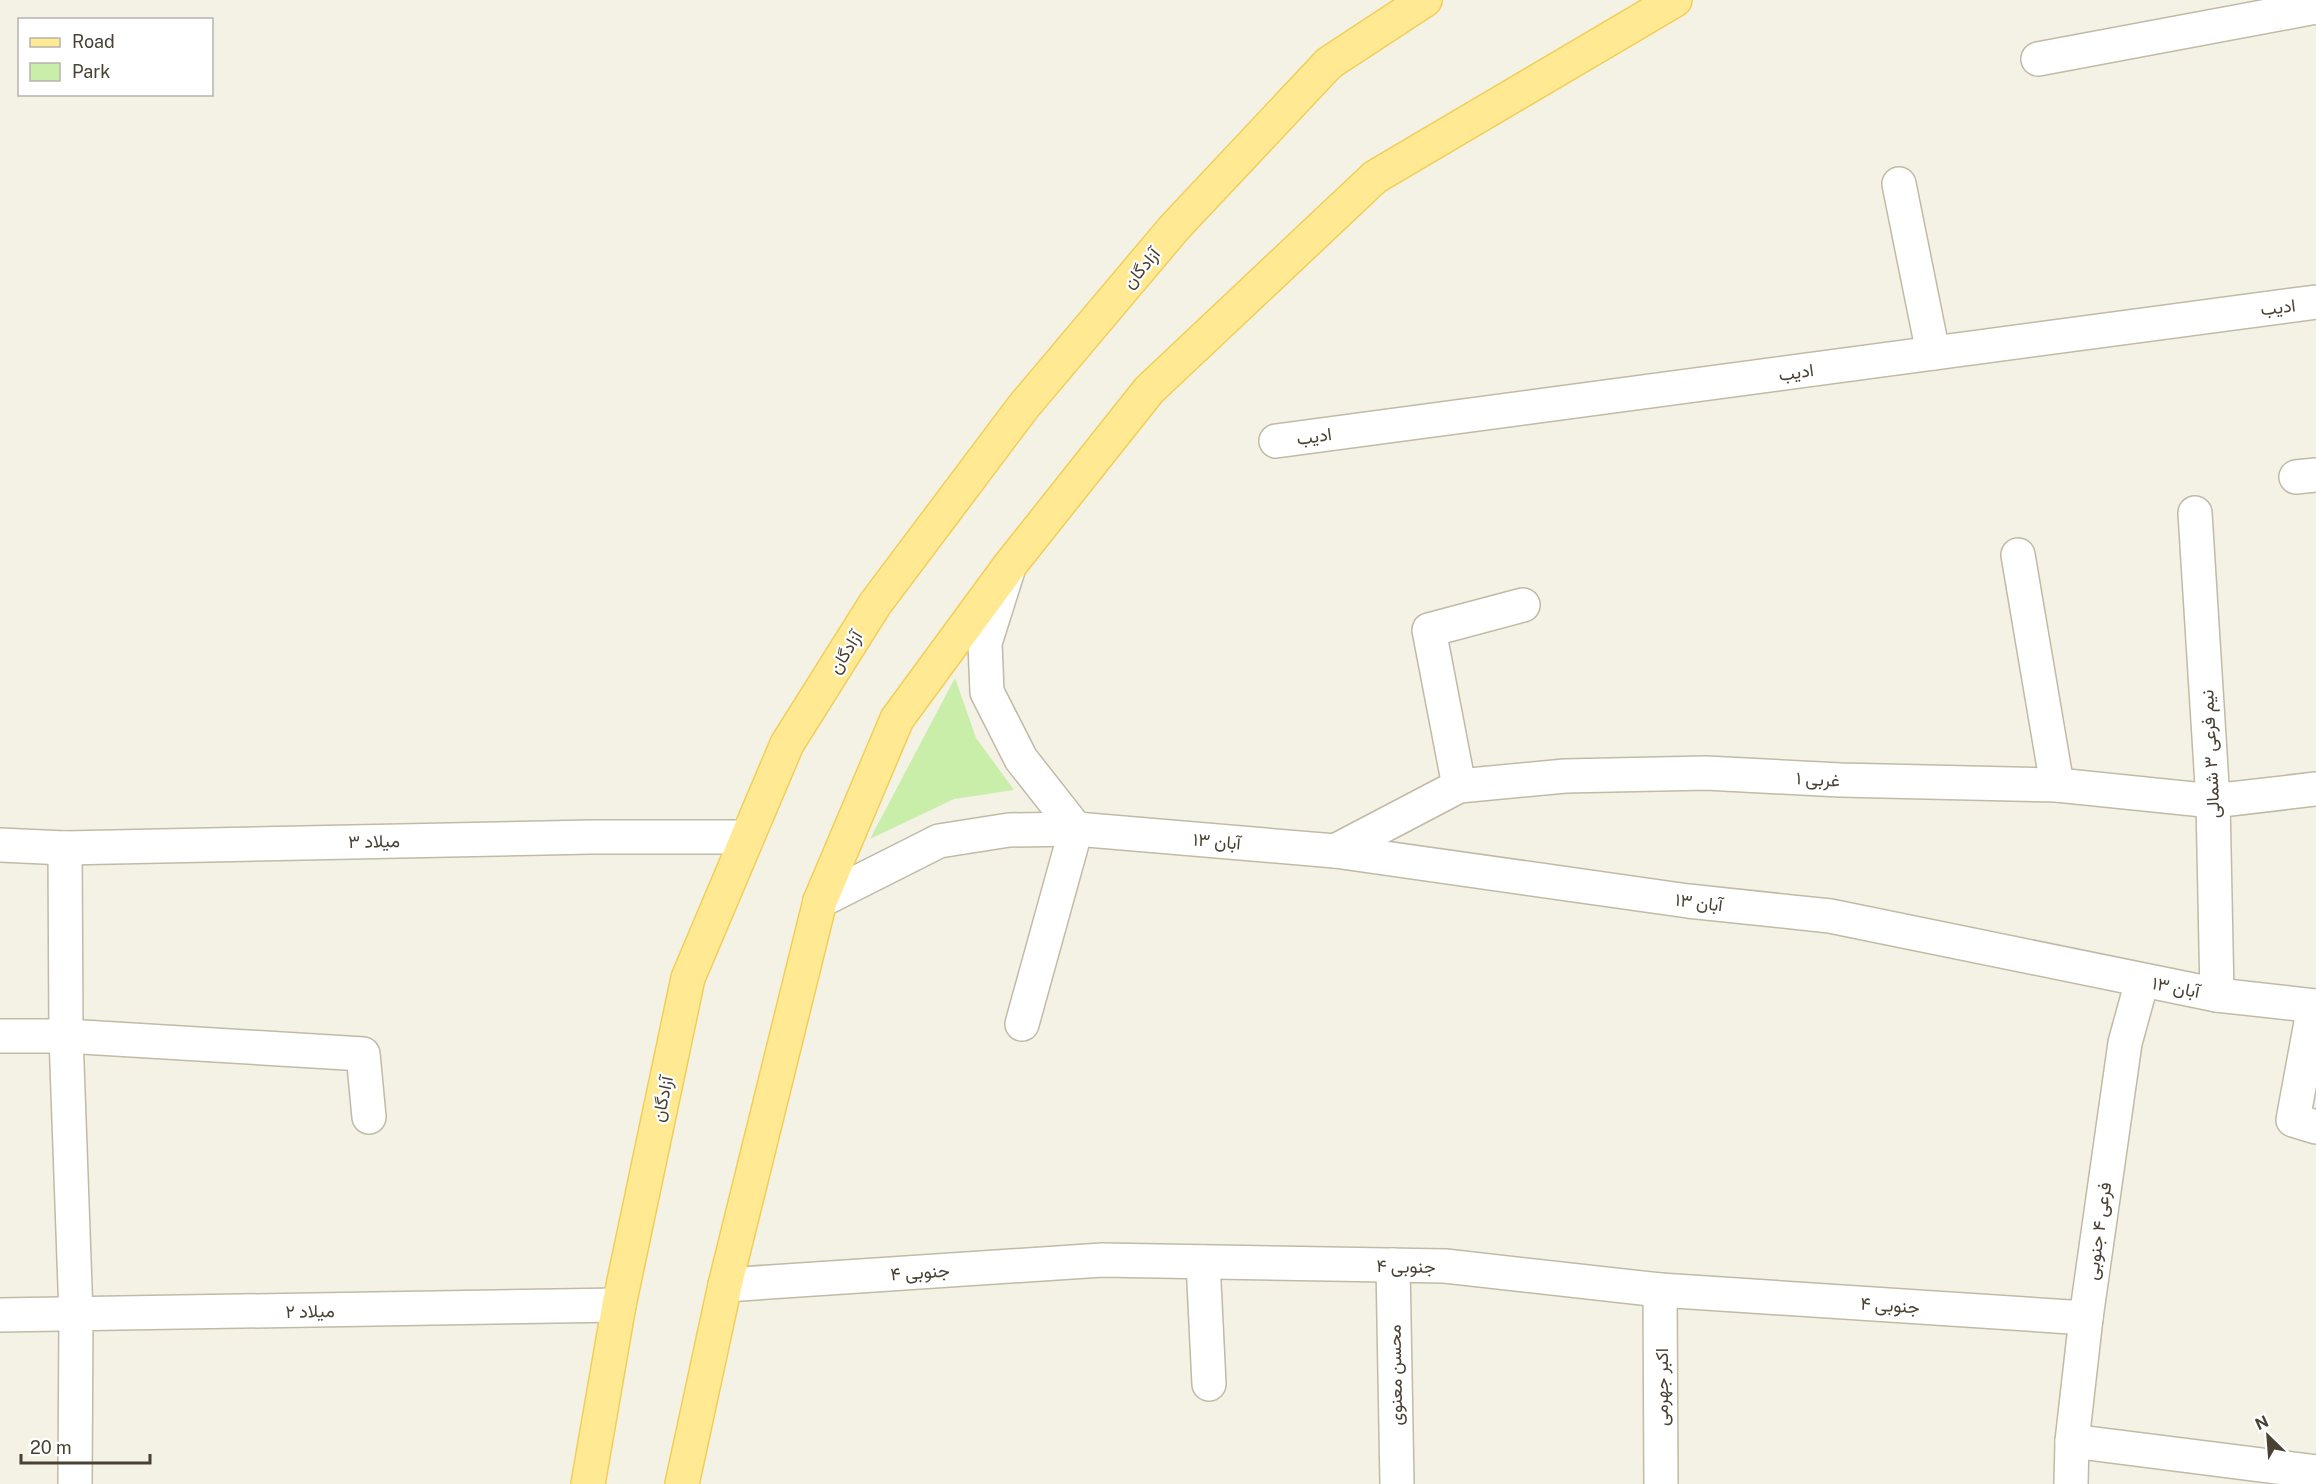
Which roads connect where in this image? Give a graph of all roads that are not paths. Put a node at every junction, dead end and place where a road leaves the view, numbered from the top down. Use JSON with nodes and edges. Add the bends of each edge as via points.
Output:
{"nodes":[{"id":1,"x":1425,"y":0,"type":"edge"},
{"id":2,"x":1676,"y":0,"type":"edge"},
{"id":3,"x":2316,"y":8,"type":"edge"},
{"id":4,"x":2038,"y":59,"type":"dead end"},
{"id":5,"x":1899,"y":184,"type":"dead end"},
{"id":6,"x":2316,"y":302,"type":"edge"},
{"id":7,"x":1933,"y":353,"type":"junction"},
{"id":8,"x":1276,"y":441,"type":"dead end"},
{"id":9,"x":2195,"y":513,"type":"dead end"},
{"id":10,"x":2018,"y":555,"type":"dead end"},
{"id":11,"x":1010,"y":564,"type":"junction"},
{"id":12,"x":1523,"y":604,"type":"dead end"},
{"id":13,"x":2057,"y":785,"type":"junction"},
{"id":14,"x":1459,"y":786,"type":"junction"},
{"id":15,"x":2316,"y":789,"type":"edge"},
{"id":16,"x":2213,"y":801,"type":"junction"},
{"id":17,"x":1076,"y":829,"type":"junction"},
{"id":18,"x":747,"y":837,"type":"junction"},
{"id":19,"x":0,"y":845,"type":"edge"},
{"id":20,"x":65,"y":848,"type":"junction"},
{"id":21,"x":1335,"y":850,"type":"junction"},
{"id":22,"x":820,"y":901,"type":"junction"},
{"id":23,"x":2142,"y":981,"type":"junction"},
{"id":24,"x":2217,"y":995,"type":"junction"},
{"id":25,"x":2315,"y":1006,"type":"edge"},
{"id":26,"x":1022,"y":1024,"type":"dead end"},
{"id":27,"x":0,"y":1036,"type":"edge"},
{"id":28,"x":66,"y":1036,"type":"junction"},
{"id":29,"x":369,"y":1117,"type":"dead end"},
{"id":30,"x":2316,"y":1127,"type":"edge"},
{"id":31,"x":1203,"y":1262,"type":"junction"},
{"id":32,"x":1393,"y":1265,"type":"junction"},
{"id":33,"x":725,"y":1285,"type":"junction"},
{"id":34,"x":1660,"y":1290,"type":"junction"},
{"id":35,"x":619,"y":1305,"type":"junction"},
{"id":36,"x":76,"y":1315,"type":"junction"},
{"id":37,"x":0,"y":1316,"type":"edge"},
{"id":38,"x":2086,"y":1318,"type":"junction"},
{"id":39,"x":1209,"y":1384,"type":"dead end"},
{"id":40,"x":2072,"y":1441,"type":"junction"},
{"id":41,"x":2316,"y":1473,"type":"edge"},
{"id":42,"x":2258,"y":1474,"type":"edge"},
{"id":43,"x":75,"y":1484,"type":"edge"},
{"id":44,"x":588,"y":1484,"type":"edge"},
{"id":45,"x":682,"y":1484,"type":"edge"},
{"id":46,"x":1397,"y":1484,"type":"edge"},
{"id":47,"x":1661,"y":1484,"type":"edge"},
{"id":48,"x":2071,"y":1484,"type":"edge"}],
"edges":[{"from":1,"to":18,"type":"main road","name":"آزادگان","via":[[1329,63],[1174,228],[1023,407],[875,604],[787,744]]},
{"from":2,"to":11,"type":"main road","via":[[1374,177],[1149,390]]},
{"from":3,"to":4,"type":"street"},
{"from":5,"to":7,"type":"street"},
{"from":6,"to":7,"type":"street","name":"اديب"},
{"from":7,"to":8,"type":"street","name":"اديب"},
{"from":9,"to":16,"type":"street","name":"نیم فرعی ۳ شمالی"},
{"from":10,"to":13,"type":"street"},
{"from":11,"to":17,"type":"street","via":[[985,643],[987,692],[1021,759]]},
{"from":11,"to":22,"type":"main road","via":[[897,719]]},
{"from":12,"to":14,"type":"street","via":[[1429,630]]},
{"from":13,"to":14,"type":"street","name":"۱ غربی","via":[[1706,773],[1565,776]]},
{"from":13,"to":16,"type":"street","name":"۱ غربی"},
{"from":14,"to":21,"type":"street","name":"۱ غربی"},
{"from":15,"to":16,"type":"street","name":"۱ غربی"},
{"from":16,"to":24,"type":"street","name":"نیم فرعی ۳ شمالی"},
{"from":17,"to":21,"type":"street","name":"۱۳ آبان"},
{"from":17,"to":22,"type":"street","name":"۱۳ آبان","via":[[1009,830],[939,841]]},
{"from":17,"to":26,"type":"street"},
{"from":18,"to":20,"type":"street","name":"میلاد ۳"},
{"from":18,"to":35,"type":"main road","name":"آزادگان","via":[[688,978]]},
{"from":19,"to":20,"type":"street","name":"میلاد ۳"},
{"from":20,"to":28,"type":"street"},
{"from":21,"to":23,"type":"street","name":"۱۳ آبان","via":[[1688,901],[1830,916]]},
{"from":22,"to":33,"type":"main road"},
{"from":23,"to":24,"type":"street","name":"۱۳ آبان"},
{"from":23,"to":38,"type":"street","name":"فرعی ۴ جنوبی","via":[[2125,1043]]},
{"from":24,"to":25,"type":"street","name":"۱۳ آبان"},
{"from":25,"to":30,"type":"street","via":[[2293,1120]]},
{"from":27,"to":28,"type":"street"},
{"from":28,"to":29,"type":"street","via":[[363,1054]]},
{"from":28,"to":36,"type":"street"},
{"from":31,"to":32,"type":"street","name":"۴ جنوبی"},
{"from":31,"to":33,"type":"street","name":"۴ جنوبی","via":[[1102,1260]]},
{"from":31,"to":39,"type":"street"},
{"from":32,"to":34,"type":"street","name":"۴ جنوبی","via":[[1445,1266]]},
{"from":32,"to":46,"type":"street","name":"محسن معنوی"},
{"from":33,"to":45,"type":"main road"},
{"from":34,"to":38,"type":"street","name":"۴ جنوبی"},
{"from":34,"to":47,"type":"street","name":"اکبر جهرمی"},
{"from":35,"to":36,"type":"street","name":"میلاد ۲"},
{"from":35,"to":44,"type":"main road","name":"آزادگان"},
{"from":36,"to":37,"type":"street","name":"میلاد ۲"},
{"from":36,"to":43,"type":"street"},
{"from":38,"to":40,"type":"street","name":"فرعی ۴ جنوبی"},
{"from":40,"to":42,"type":"street"},
{"from":40,"to":48,"type":"street","name":"فرعی ۴ جنوبی"},
{"from":41,"to":42,"type":"street"}]}
